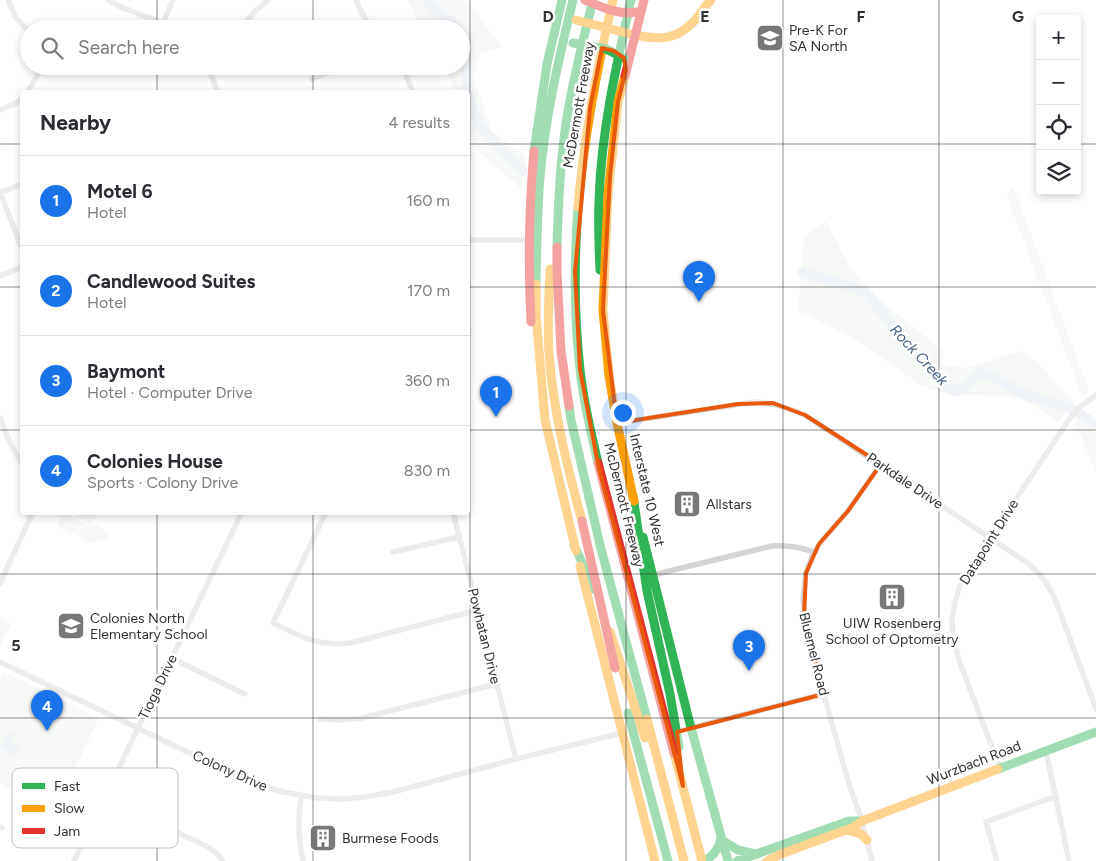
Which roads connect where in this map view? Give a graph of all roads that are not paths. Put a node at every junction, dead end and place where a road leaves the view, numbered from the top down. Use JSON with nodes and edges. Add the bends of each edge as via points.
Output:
{"nodes":[{"id":1,"x":8,"y":0,"type":"edge"},
{"id":2,"x":108,"y":0,"type":"edge"},
{"id":3,"x":173,"y":0,"type":"edge"},
{"id":4,"x":268,"y":0,"type":"edge"},
{"id":5,"x":356,"y":0,"type":"edge"},
{"id":6,"x":562,"y":0,"type":"edge"},
{"id":7,"x":573,"y":0,"type":"edge"},
{"id":8,"x":585,"y":0,"type":"edge"},
{"id":9,"x":593,"y":0,"type":"edge"},
{"id":10,"x":613,"y":0,"type":"edge"},
{"id":11,"x":631,"y":0,"type":"edge"},
{"id":12,"x":711,"y":0,"type":"edge"},
{"id":13,"x":643,"y":2,"type":"edge"},
{"id":14,"x":572,"y":19,"type":"junction"},
{"id":15,"x":156,"y":20,"type":"edge"},
{"id":16,"x":164,"y":20,"type":"edge"},
{"id":17,"x":248,"y":20,"type":"edge"},
{"id":18,"x":366,"y":20,"type":"edge"},
{"id":19,"x":20,"y":23,"type":"edge"},
{"id":20,"x":631,"y":34,"type":"junction"},
{"id":21,"x":560,"y":54,"type":"junction"},
{"id":22,"x":626,"y":70,"type":"junction"},
{"id":23,"x":38,"y":75,"type":"edge"},
{"id":24,"x":211,"y":75,"type":"edge"},
{"id":25,"x":322,"y":75,"type":"edge"},
{"id":26,"x":406,"y":75,"type":"edge"},
{"id":27,"x":312,"y":79,"type":"dead end"},
{"id":28,"x":29,"y":90,"type":"edge"},
{"id":29,"x":217,"y":90,"type":"edge"},
{"id":30,"x":412,"y":90,"type":"edge"},
{"id":31,"x":20,"y":100,"type":"edge"},
{"id":32,"x":0,"y":110,"type":"edge"},
{"id":33,"x":20,"y":185,"type":"edge"},
{"id":34,"x":0,"y":192,"type":"edge"},
{"id":35,"x":558,"y":211,"type":"junction"},
{"id":36,"x":470,"y":240,"type":"edge"},
{"id":37,"x":528,"y":240,"type":"junction"},
{"id":38,"x":20,"y":245,"type":"edge"},
{"id":39,"x":20,"y":268,"type":"edge"},
{"id":40,"x":0,"y":276,"type":"edge"},
{"id":41,"x":603,"y":310,"type":"junction"},
{"id":42,"x":1096,"y":395,"type":"edge"},
{"id":43,"x":543,"y":406,"type":"junction"},
{"id":44,"x":0,"y":418,"type":"edge"},
{"id":45,"x":618,"y":423,"type":"junction"},
{"id":46,"x":20,"y":460,"type":"edge"},
{"id":47,"x":880,"y":464,"type":"junction"},
{"id":48,"x":633,"y":496,"type":"junction"},
{"id":49,"x":32,"y":515,"type":"edge"},
{"id":50,"x":241,"y":515,"type":"edge"},
{"id":51,"x":325,"y":515,"type":"edge"},
{"id":52,"x":454,"y":515,"type":"edge"},
{"id":53,"x":459,"y":537,"type":"junction"},
{"id":54,"x":990,"y":538,"type":"junction"},
{"id":55,"x":574,"y":545,"type":"junction"},
{"id":56,"x":393,"y":552,"type":"dead end"},
{"id":57,"x":814,"y":552,"type":"junction"},
{"id":58,"x":653,"y":575,"type":"junction"},
{"id":59,"x":1,"y":580,"type":"edge"},
{"id":60,"x":478,"y":610,"type":"junction"},
{"id":61,"x":171,"y":658,"type":"junction"},
{"id":62,"x":0,"y":662,"type":"edge"},
{"id":63,"x":497,"y":684,"type":"junction"},
{"id":64,"x":245,"y":694,"type":"dead end"},
{"id":65,"x":824,"y":694,"type":"junction"},
{"id":66,"x":1096,"y":709,"type":"edge"},
{"id":67,"x":320,"y":719,"type":"dead end"},
{"id":68,"x":138,"y":728,"type":"junction"},
{"id":69,"x":691,"y":728,"type":"junction"},
{"id":70,"x":1096,"y":732,"type":"edge"},
{"id":71,"x":622,"y":733,"type":"junction"},
{"id":72,"x":1046,"y":751,"type":"junction"},
{"id":73,"x":516,"y":759,"type":"junction"},
{"id":74,"x":119,"y":768,"type":"edge"},
{"id":75,"x":1000,"y":768,"type":"junction"},
{"id":76,"x":683,"y":786,"type":"junction"},
{"id":77,"x":666,"y":791,"type":"junction"},
{"id":78,"x":301,"y":796,"type":"junction"},
{"id":79,"x":1056,"y":796,"type":"junction"},
{"id":80,"x":862,"y":821,"type":"junction"},
{"id":81,"x":848,"y":830,"type":"junction"},
{"id":82,"x":178,"y":833,"type":"edge"},
{"id":83,"x":722,"y":839,"type":"junction"},
{"id":84,"x":867,"y":840,"type":"junction"},
{"id":85,"x":80,"y":848,"type":"edge"},
{"id":86,"x":756,"y":854,"type":"junction"},
{"id":87,"x":702,"y":858,"type":"edge"},
{"id":88,"x":656,"y":859,"type":"edge"},
{"id":89,"x":684,"y":860,"type":"edge"},
{"id":90,"x":74,"y":861,"type":"edge"},
{"id":91,"x":223,"y":861,"type":"edge"},
{"id":92,"x":304,"y":861,"type":"edge"},
{"id":93,"x":668,"y":861,"type":"edge"},
{"id":94,"x":728,"y":861,"type":"edge"},
{"id":95,"x":737,"y":861,"type":"edge"},
{"id":96,"x":767,"y":861,"type":"edge"},
{"id":97,"x":872,"y":861,"type":"edge"},
{"id":98,"x":997,"y":861,"type":"edge"},
{"id":99,"x":1069,"y":861,"type":"edge"}],
"edges":[{"from":1,"to":19,"type":"street"},
{"from":2,"to":15,"type":"street"},
{"from":3,"to":16,"type":"street"},
{"from":4,"to":17,"type":"street"},
{"from":5,"to":18,"type":"street"},
{"from":6,"to":37,"type":"main road","via":[[543,84],[532,171]]},
{"from":7,"to":14,"type":"main road"},
{"from":8,"to":13,"type":"main road","bridge":true,"via":[[632,14]]},
{"from":9,"to":35,"type":"main road","name":"McDermott Freeway","via":[[566,123]]},
{"from":10,"to":76,"type":"main road","name":"McDermott Freeway","via":[[590,108],[578,204],[575,272],[580,370],[600,469]]},
{"from":11,"to":41,"type":"main road","via":[[612,79],[600,170],[597,240]]},
{"from":12,"to":20,"type":"main road","via":[[690,26],[677,35],[652,39]]},
{"from":13,"to":20,"type":"main road","name":"Interstate 10 West"},
{"from":14,"to":20,"type":"main road","bridge":true},
{"from":14,"to":21,"type":"main road"},
{"from":20,"to":22,"type":"main road","name":"Interstate 10 West"},
{"from":21,"to":22,"type":"main road","bridge":true,"via":[[573,43],[614,51],[624,58]]},
{"from":21,"to":43,"type":"main road","via":[[545,134],[539,202],[536,315]]},
{"from":22,"to":41,"type":"main road","name":"Interstate 10 West","via":[[618,102],[609,185]]},
{"from":23,"to":28,"type":"street"},
{"from":24,"to":29,"type":"street"},
{"from":25,"to":27,"type":"street"},
{"from":26,"to":30,"type":"street"},
{"from":31,"to":32,"type":"street"},
{"from":33,"to":34,"type":"street"},
{"from":34,"to":38,"type":"street"},
{"from":35,"to":77,"type":"main road","name":"McDermott Freeway","via":[[561,351],[571,420],[601,549]]},
{"from":35,"to":93,"type":"main road","bridge":true,"via":[[551,249],[548,319],[558,424],[615,668]]},
{"from":36,"to":37,"type":"street"},
{"from":37,"to":43,"type":"main road","via":[[531,330]]},
{"from":39,"to":40,"type":"street"},
{"from":41,"to":45,"type":"main road","name":"Interstate 10 West","via":[[609,376]]},
{"from":42,"to":54,"type":"street","name":"Datapoint Drive","via":[[1070,418]]},
{"from":43,"to":55,"type":"main road"},
{"from":44,"to":46,"type":"street"},
{"from":45,"to":47,"type":"street","name":"Parkdale Drive","via":[[753,402],[773,403],[805,415]]},
{"from":45,"to":48,"type":"main road","name":"Interstate 10 West"},
{"from":47,"to":54,"type":"street","name":"Parkdale Drive"},
{"from":47,"to":57,"type":"street","name":"Bluemel Road","via":[[848,511]]},
{"from":48,"to":58,"type":"main road","name":"Interstate 10 West"},
{"from":48,"to":76,"type":"main road","via":[[640,552],[677,730]]},
{"from":49,"to":59,"type":"street"},
{"from":50,"to":61,"type":"street","name":"Tioga Drive"},
{"from":51,"to":60,"type":"street","via":[[273,623],[314,642],[341,644]]},
{"from":52,"to":53,"type":"street","name":"Powhatan Drive"},
{"from":53,"to":56,"type":"street"},
{"from":53,"to":60,"type":"street","name":"Powhatan Drive"},
{"from":54,"to":66,"type":"street","name":"Parkdale Drive","via":[[1030,565],[1052,591]]},
{"from":54,"to":75,"type":"street","name":"Datapoint Drive","via":[[960,586],[952,630],[960,663]]},
{"from":55,"to":71,"type":"main road"},
{"from":55,"to":77,"type":"main road","via":[[617,648],[637,716]]},
{"from":57,"to":58,"type":"street","via":[[784,545],[772,546]]},
{"from":57,"to":65,"type":"street","name":"Bluemel Road","via":[[806,573],[803,605]]},
{"from":58,"to":69,"type":"main road","name":"Interstate 10 West"},
{"from":60,"to":63,"type":"street","name":"Powhatan Drive"},
{"from":61,"to":64,"type":"street"},
{"from":61,"to":68,"type":"street","name":"Tioga Drive"},
{"from":62,"to":68,"type":"street","name":"Colony Drive"},
{"from":63,"to":67,"type":"street","via":[[362,718]]},
{"from":63,"to":73,"type":"street","name":"Powhatan Drive"},
{"from":65,"to":69,"type":"street"},
{"from":65,"to":80,"type":"street","name":"Bluemel Road"},
{"from":68,"to":74,"type":"street","name":"Tioga Drive"},
{"from":68,"to":78,"type":"street","name":"Colony Drive","via":[[252,782]]},
{"from":69,"to":83,"type":"main road","name":"Interstate 10 West"},
{"from":70,"to":72,"type":"main road","name":"Wurzbach Road"},
{"from":71,"to":73,"type":"street","name":"Colony Drive"},
{"from":71,"to":88,"type":"main road"},
{"from":72,"to":75,"type":"main road","name":"Wurzbach Road"},
{"from":72,"to":79,"type":"street"},
{"from":73,"to":78,"type":"street","name":"Colony Drive","via":[[381,794],[342,799]]},
{"from":75,"to":80,"type":"main road","name":"Wurzbach Road"},
{"from":76,"to":87,"type":"main road","name":"McDermott Freeway"},
{"from":77,"to":89,"type":"main road","name":"McDermott Freeway"},
{"from":78,"to":92,"type":"street","via":[[298,820]]},
{"from":79,"to":98,"type":"street","via":[[986,822]]},
{"from":79,"to":99,"type":"street"},
{"from":80,"to":81,"type":"main road","name":"Wurzbach Road"},
{"from":80,"to":84,"type":"street","name":"Bluemel Road"},
{"from":80,"to":86,"type":"main road","name":"Wurzbach Road","via":[[849,821]]},
{"from":81,"to":84,"type":"main road","via":[[861,834]]},
{"from":81,"to":96,"type":"main road","name":"Wurzbach Road"},
{"from":82,"to":91,"type":"street","via":[[215,852]]},
{"from":83,"to":86,"type":"main road","via":[[739,851]]},
{"from":83,"to":87,"type":"main road","via":[[711,857]]},
{"from":83,"to":94,"type":"main road","name":"Interstate 10 West"},
{"from":84,"to":97,"type":"street","name":"Bluemel Road"},
{"from":85,"to":90,"type":"street","name":"Tioga Drive"},
{"from":86,"to":95,"type":"main road","name":"Wurzbach Road"}]}
